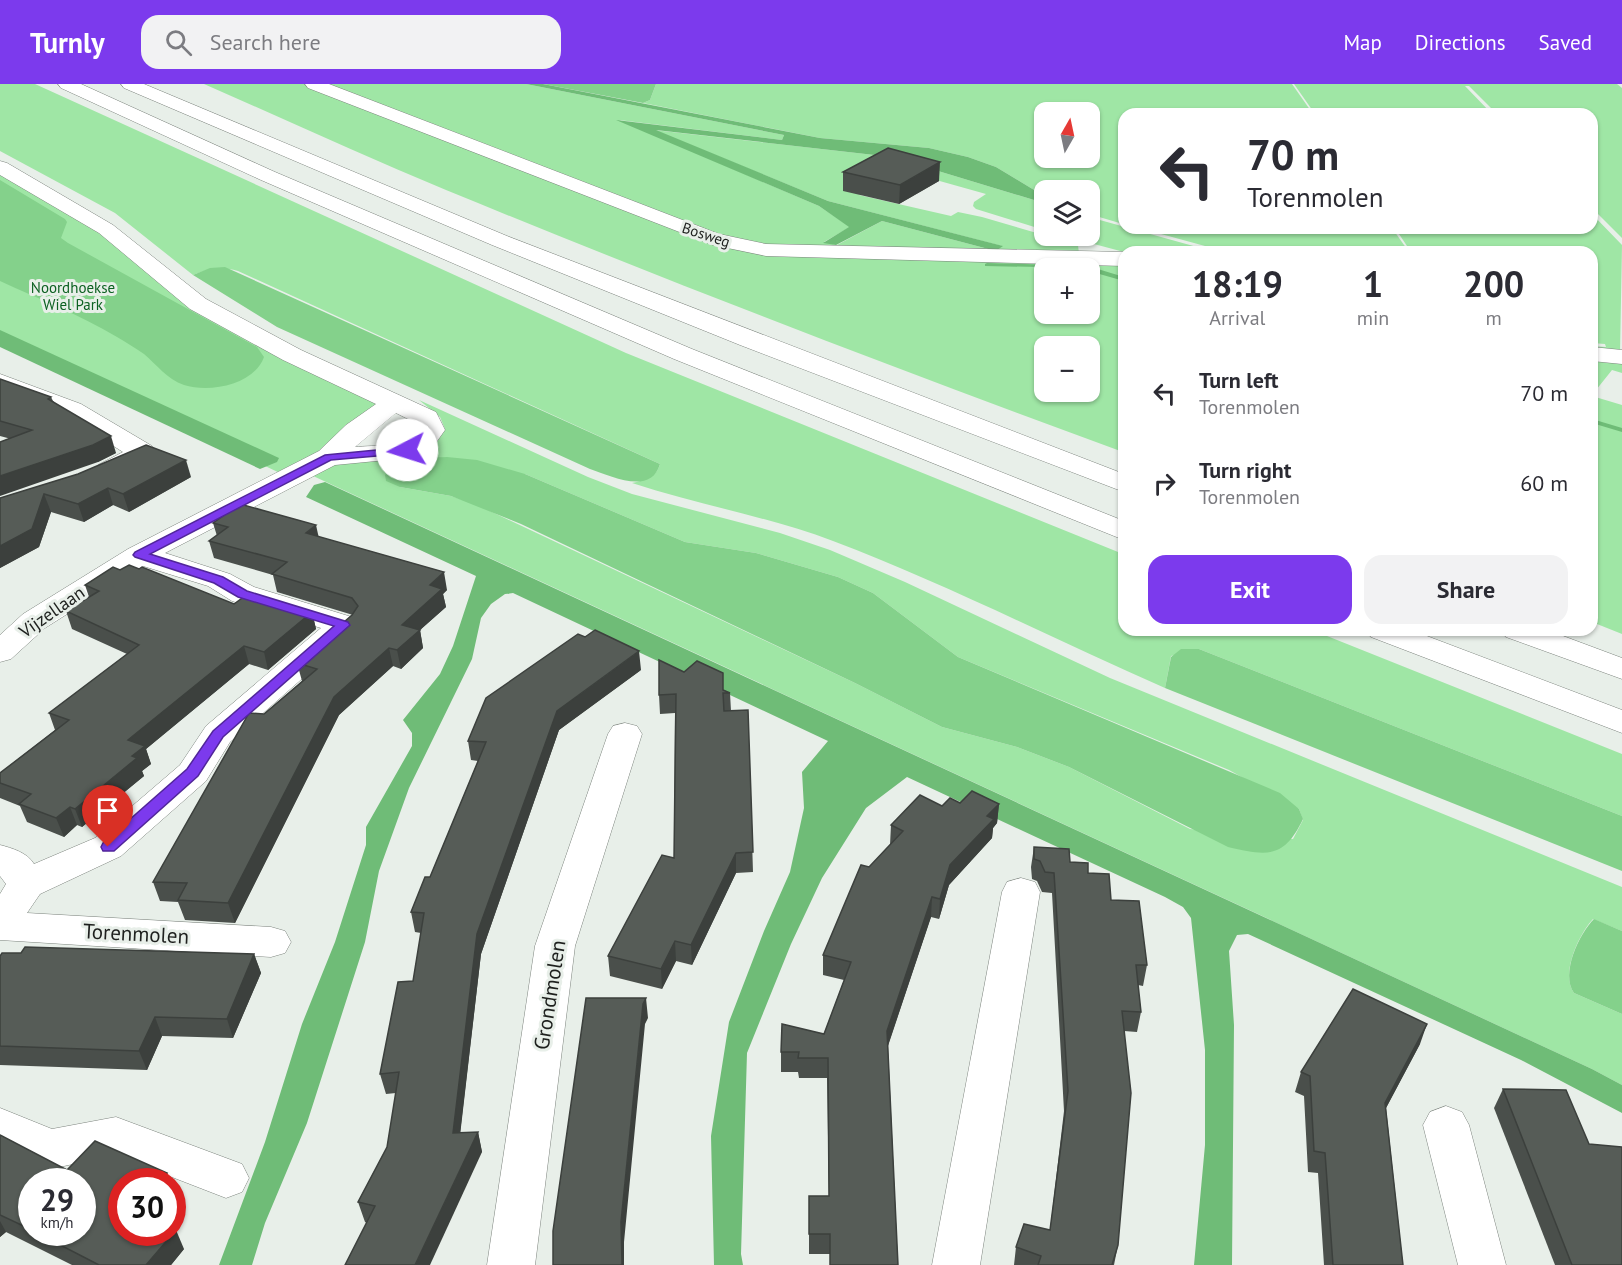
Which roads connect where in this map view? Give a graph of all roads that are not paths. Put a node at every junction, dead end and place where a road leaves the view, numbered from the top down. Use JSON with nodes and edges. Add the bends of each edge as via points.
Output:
{"nodes":[{"id":1,"x":67,"y":84,"type":"edge"},
{"id":2,"x":130,"y":84,"type":"edge"},
{"id":3,"x":314,"y":84,"type":"edge"},
{"id":4,"x":262,"y":123,"type":"dead end"},
{"id":5,"x":0,"y":167,"type":"edge"},
{"id":6,"x":432,"y":214,"type":"junction"},
{"id":7,"x":1118,"y":259,"type":"edge"},
{"id":8,"x":1598,"y":355,"type":"edge"},
{"id":9,"x":1622,"y":357,"type":"edge"},
{"id":10,"x":0,"y":382,"type":"edge"},
{"id":11,"x":394,"y":403,"type":"junction"},
{"id":12,"x":329,"y":457,"type":"junction"},
{"id":13,"x":87,"y":477,"type":"edge"},
{"id":14,"x":1118,"y":482,"type":"edge"},
{"id":15,"x":1118,"y":529,"type":"edge"},
{"id":16,"x":140,"y":555,"type":"junction"},
{"id":17,"x":7,"y":635,"type":"edge"},
{"id":18,"x":1398,"y":636,"type":"edge"},
{"id":19,"x":1533,"y":636,"type":"edge"},
{"id":20,"x":1622,"y":669,"type":"edge"},
{"id":21,"x":1622,"y":722,"type":"edge"},
{"id":22,"x":625,"y":734,"type":"dead end"},
{"id":23,"x":13,"y":871,"type":"edge"},
{"id":24,"x":1021,"y":892,"type":"dead end"},
{"id":25,"x":0,"y":927,"type":"edge"},
{"id":26,"x":271,"y":942,"type":"dead end"},
{"id":27,"x":1446,"y":1125,"type":"dead end"},
{"id":28,"x":0,"y":1127,"type":"edge"},
{"id":29,"x":226,"y":1178,"type":"dead end"},
{"id":30,"x":511,"y":1265,"type":"edge"},
{"id":31,"x":956,"y":1265,"type":"edge"},
{"id":32,"x":1482,"y":1265,"type":"edge"}],
"edges":[{"from":1,"to":15,"type":"main road","via":[[268,176],[682,354]]},
{"from":2,"to":6,"type":"main road"},
{"from":3,"to":7,"type":"main road","name":"Bosweg","via":[[712,239],[737,245],[795,251]]},
{"from":4,"to":6,"type":"main road"},
{"from":5,"to":11,"type":"main road","via":[[105,229],[198,304],[292,355]]},
{"from":6,"to":14,"type":"main road"},
{"from":8,"to":9,"type":"main road"},
{"from":10,"to":13,"type":"main road","via":[[72,409],[142,452]]},
{"from":11,"to":12,"type":"main road","name":"Vijzellaan","via":[[355,431]]},
{"from":11,"to":12,"type":"main road","name":"Vijzellaan","via":[[427,418],[432,430],[421,445],[407,450]]},
{"from":12,"to":16,"type":"main road","name":"Vijzellaan"},
{"from":16,"to":17,"type":"main road","name":"Vijzellaan"},
{"from":16,"to":23,"type":"main road","name":"Torenmolen","via":[[219,580],[243,594],[344,625],[218,734],[193,773],[108,847]]},
{"from":18,"to":21,"type":"main road"},
{"from":19,"to":20,"type":"main road"},
{"from":22,"to":30,"type":"main road","name":"Grondmolen","via":[[555,946]]},
{"from":23,"to":25,"type":"main road","name":"Torenmolen"},
{"from":24,"to":31,"type":"main road"},
{"from":25,"to":26,"type":"main road","name":"Torenmolen"},
{"from":27,"to":32,"type":"main road"},
{"from":28,"to":29,"type":"main road","via":[[51,1149],[116,1136]]}]}
